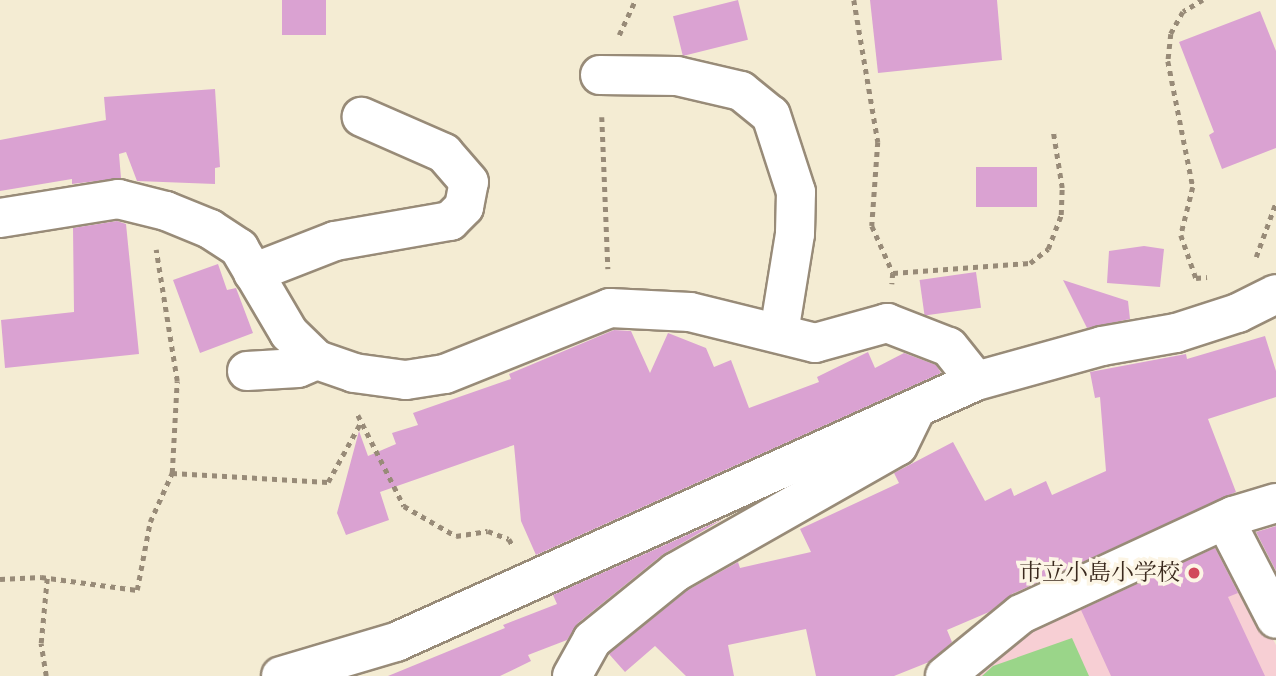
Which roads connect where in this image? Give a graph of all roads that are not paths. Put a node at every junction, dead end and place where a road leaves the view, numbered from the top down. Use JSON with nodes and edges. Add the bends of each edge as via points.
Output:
{"nodes":[{"id":1,"x":600,"y":75,"type":"road end"},
{"id":2,"x":362,"y":117,"type":"dead end"},
{"id":3,"x":0,"y":218,"type":"edge"},
{"id":4,"x":253,"y":273,"type":"junction"},
{"id":5,"x":1276,"y":294,"type":"edge"},
{"id":6,"x":779,"y":333,"type":"junction"},
{"id":7,"x":331,"y":365,"type":"junction"},
{"id":8,"x":247,"y":371,"type":"dead end"},
{"id":9,"x":976,"y":381,"type":"junction"},
{"id":10,"x":916,"y":409,"type":"junction"},
{"id":11,"x":1276,"y":503,"type":"edge"},
{"id":12,"x":1225,"y":520,"type":"junction"},
{"id":13,"x":1276,"y":619,"type":"edge"},
{"id":14,"x":281,"y":676,"type":"edge"},
{"id":15,"x":572,"y":676,"type":"edge"},
{"id":16,"x":946,"y":676,"type":"edge"}],
"edges":[{"from":1,"to":6,"type":"street","via":[[677,76],[741,91],[771,114],[796,192],[795,234]]},
{"from":2,"to":4,"type":"street","via":[[444,153],[469,182],[464,208],[450,221],[335,241]]},
{"from":3,"to":4,"type":"street","via":[[118,199],[146,205],[210,229],[239,248]]},
{"from":4,"to":7,"type":"street","via":[[289,333]]},
{"from":5,"to":9,"type":"street","via":[[1238,313],[1176,333],[1101,346]]},
{"from":6,"to":7,"type":"street","via":[[690,312],[610,308],[445,374],[406,380]]},
{"from":6,"to":9,"type":"street","via":[[815,344],[887,323],[949,347]]},
{"from":7,"to":8,"type":"street"},
{"from":9,"to":10,"type":"street"},
{"from":10,"to":14,"type":"street","via":[[396,642]]},
{"from":10,"to":15,"type":"street","via":[[898,446],[676,572],[592,640]]},
{"from":11,"to":12,"type":"street"},
{"from":12,"to":13,"type":"street"},
{"from":12,"to":16,"type":"street","via":[[1021,614]]}]}
